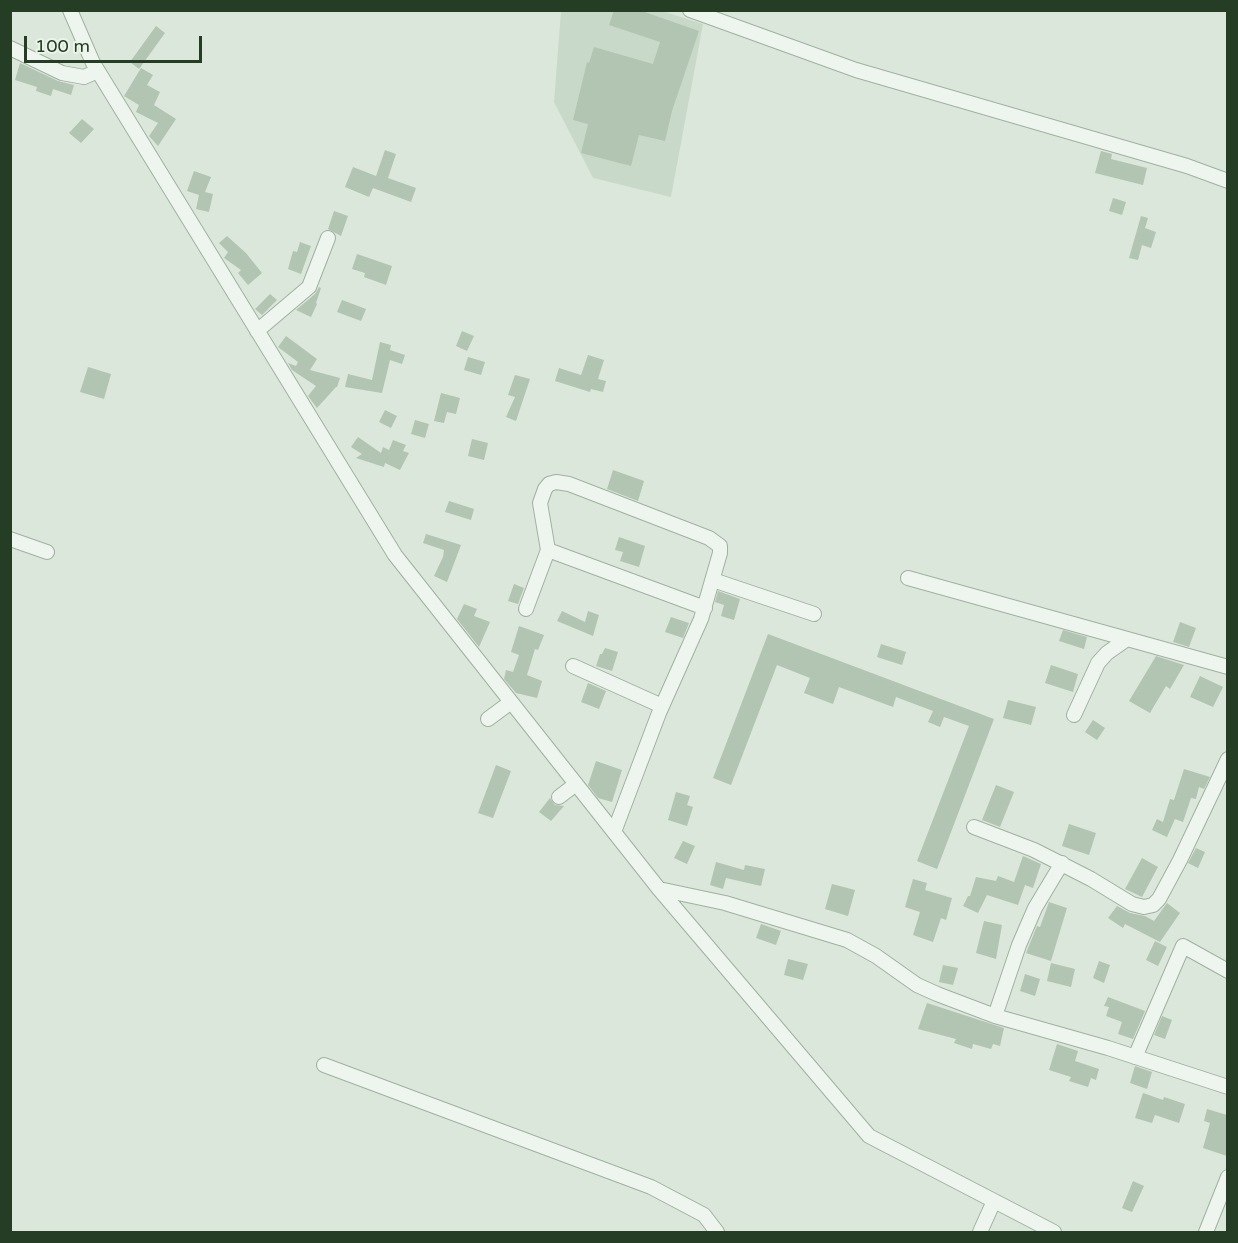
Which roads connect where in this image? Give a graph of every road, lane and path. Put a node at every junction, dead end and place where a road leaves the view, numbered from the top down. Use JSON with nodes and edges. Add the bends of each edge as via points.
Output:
{"nodes":[{"id":1,"x":70,"y":10,"type":"edge"},
{"id":2,"x":690,"y":10,"type":"edge"},
{"id":3,"x":10,"y":48,"type":"edge"},
{"id":4,"x":92,"y":74,"type":"junction"},
{"id":5,"x":1227,"y":181,"type":"edge"},
{"id":6,"x":328,"y":238,"type":"dead end"},
{"id":7,"x":257,"y":331,"type":"junction"},
{"id":8,"x":10,"y":539,"type":"edge"},
{"id":9,"x":548,"y":550,"type":"junction"},
{"id":10,"x":47,"y":552,"type":"dead end"},
{"id":11,"x":908,"y":578,"type":"dead end"},
{"id":12,"x":713,"y":580,"type":"junction"},
{"id":13,"x":705,"y":608,"type":"junction"},
{"id":14,"x":526,"y":609,"type":"dead end"},
{"id":15,"x":814,"y":614,"type":"dead end"},
{"id":16,"x":1127,"y":639,"type":"junction"},
{"id":17,"x":573,"y":666,"type":"dead end"},
{"id":18,"x":1227,"y":667,"type":"edge"},
{"id":19,"x":662,"y":706,"type":"junction"},
{"id":20,"x":1074,"y":715,"type":"dead end"},
{"id":21,"x":1227,"y":759,"type":"edge"},
{"id":22,"x":974,"y":827,"type":"dead end"},
{"id":23,"x":614,"y":832,"type":"junction"},
{"id":24,"x":1062,"y":863,"type":"junction"},
{"id":25,"x":659,"y":889,"type":"junction"},
{"id":26,"x":1227,"y":971,"type":"edge"},
{"id":27,"x":995,"y":1016,"type":"junction"},
{"id":28,"x":1135,"y":1057,"type":"junction"},
{"id":29,"x":324,"y":1065,"type":"dead end"},
{"id":30,"x":1227,"y":1087,"type":"edge"},
{"id":31,"x":1227,"y":1177,"type":"edge"},
{"id":32,"x":994,"y":1202,"type":"junction"},
{"id":33,"x":717,"y":1233,"type":"edge"},
{"id":34,"x":980,"y":1233,"type":"edge"},
{"id":35,"x":1054,"y":1233,"type":"edge"},
{"id":36,"x":1206,"y":1233,"type":"edge"}],
"edges":[{"from":1,"to":4,"type":"street","via":[[93,63]]},
{"from":2,"to":5,"type":"street","via":[[856,70]]},
{"from":3,"to":4,"type":"street","via":[[62,73]]},
{"from":4,"to":7,"type":"street"},
{"from":6,"to":7,"type":"street","via":[[309,287]]},
{"from":7,"to":23,"type":"street","via":[[395,555],[500,711],[568,790]]},
{"from":8,"to":10,"type":"street"},
{"from":9,"to":12,"type":"street","via":[[540,503],[549,484],[569,484],[713,540],[720,546],[720,553]]},
{"from":9,"to":13,"type":"street"},
{"from":9,"to":14,"type":"street"},
{"from":11,"to":16,"type":"street"},
{"from":12,"to":13,"type":"street"},
{"from":12,"to":15,"type":"street"},
{"from":13,"to":19,"type":"street"},
{"from":16,"to":18,"type":"street"},
{"from":16,"to":20,"type":"street","via":[[1098,663]]},
{"from":17,"to":19,"type":"street"},
{"from":19,"to":23,"type":"street"},
{"from":21,"to":24,"type":"street","via":[[1180,860],[1153,905],[1132,904]]},
{"from":22,"to":24,"type":"street"},
{"from":23,"to":25,"type":"street"},
{"from":24,"to":27,"type":"street","via":[[1035,908]]},
{"from":25,"to":27,"type":"street","via":[[725,903],[847,940],[917,985]]},
{"from":25,"to":32,"type":"street","via":[[869,1136]]},
{"from":26,"to":28,"type":"street","via":[[1183,946]]},
{"from":27,"to":28,"type":"street"},
{"from":28,"to":30,"type":"street"},
{"from":29,"to":33,"type":"street","via":[[651,1187],[704,1215]]},
{"from":31,"to":36,"type":"street"},
{"from":32,"to":34,"type":"street"},
{"from":32,"to":35,"type":"street"}]}
